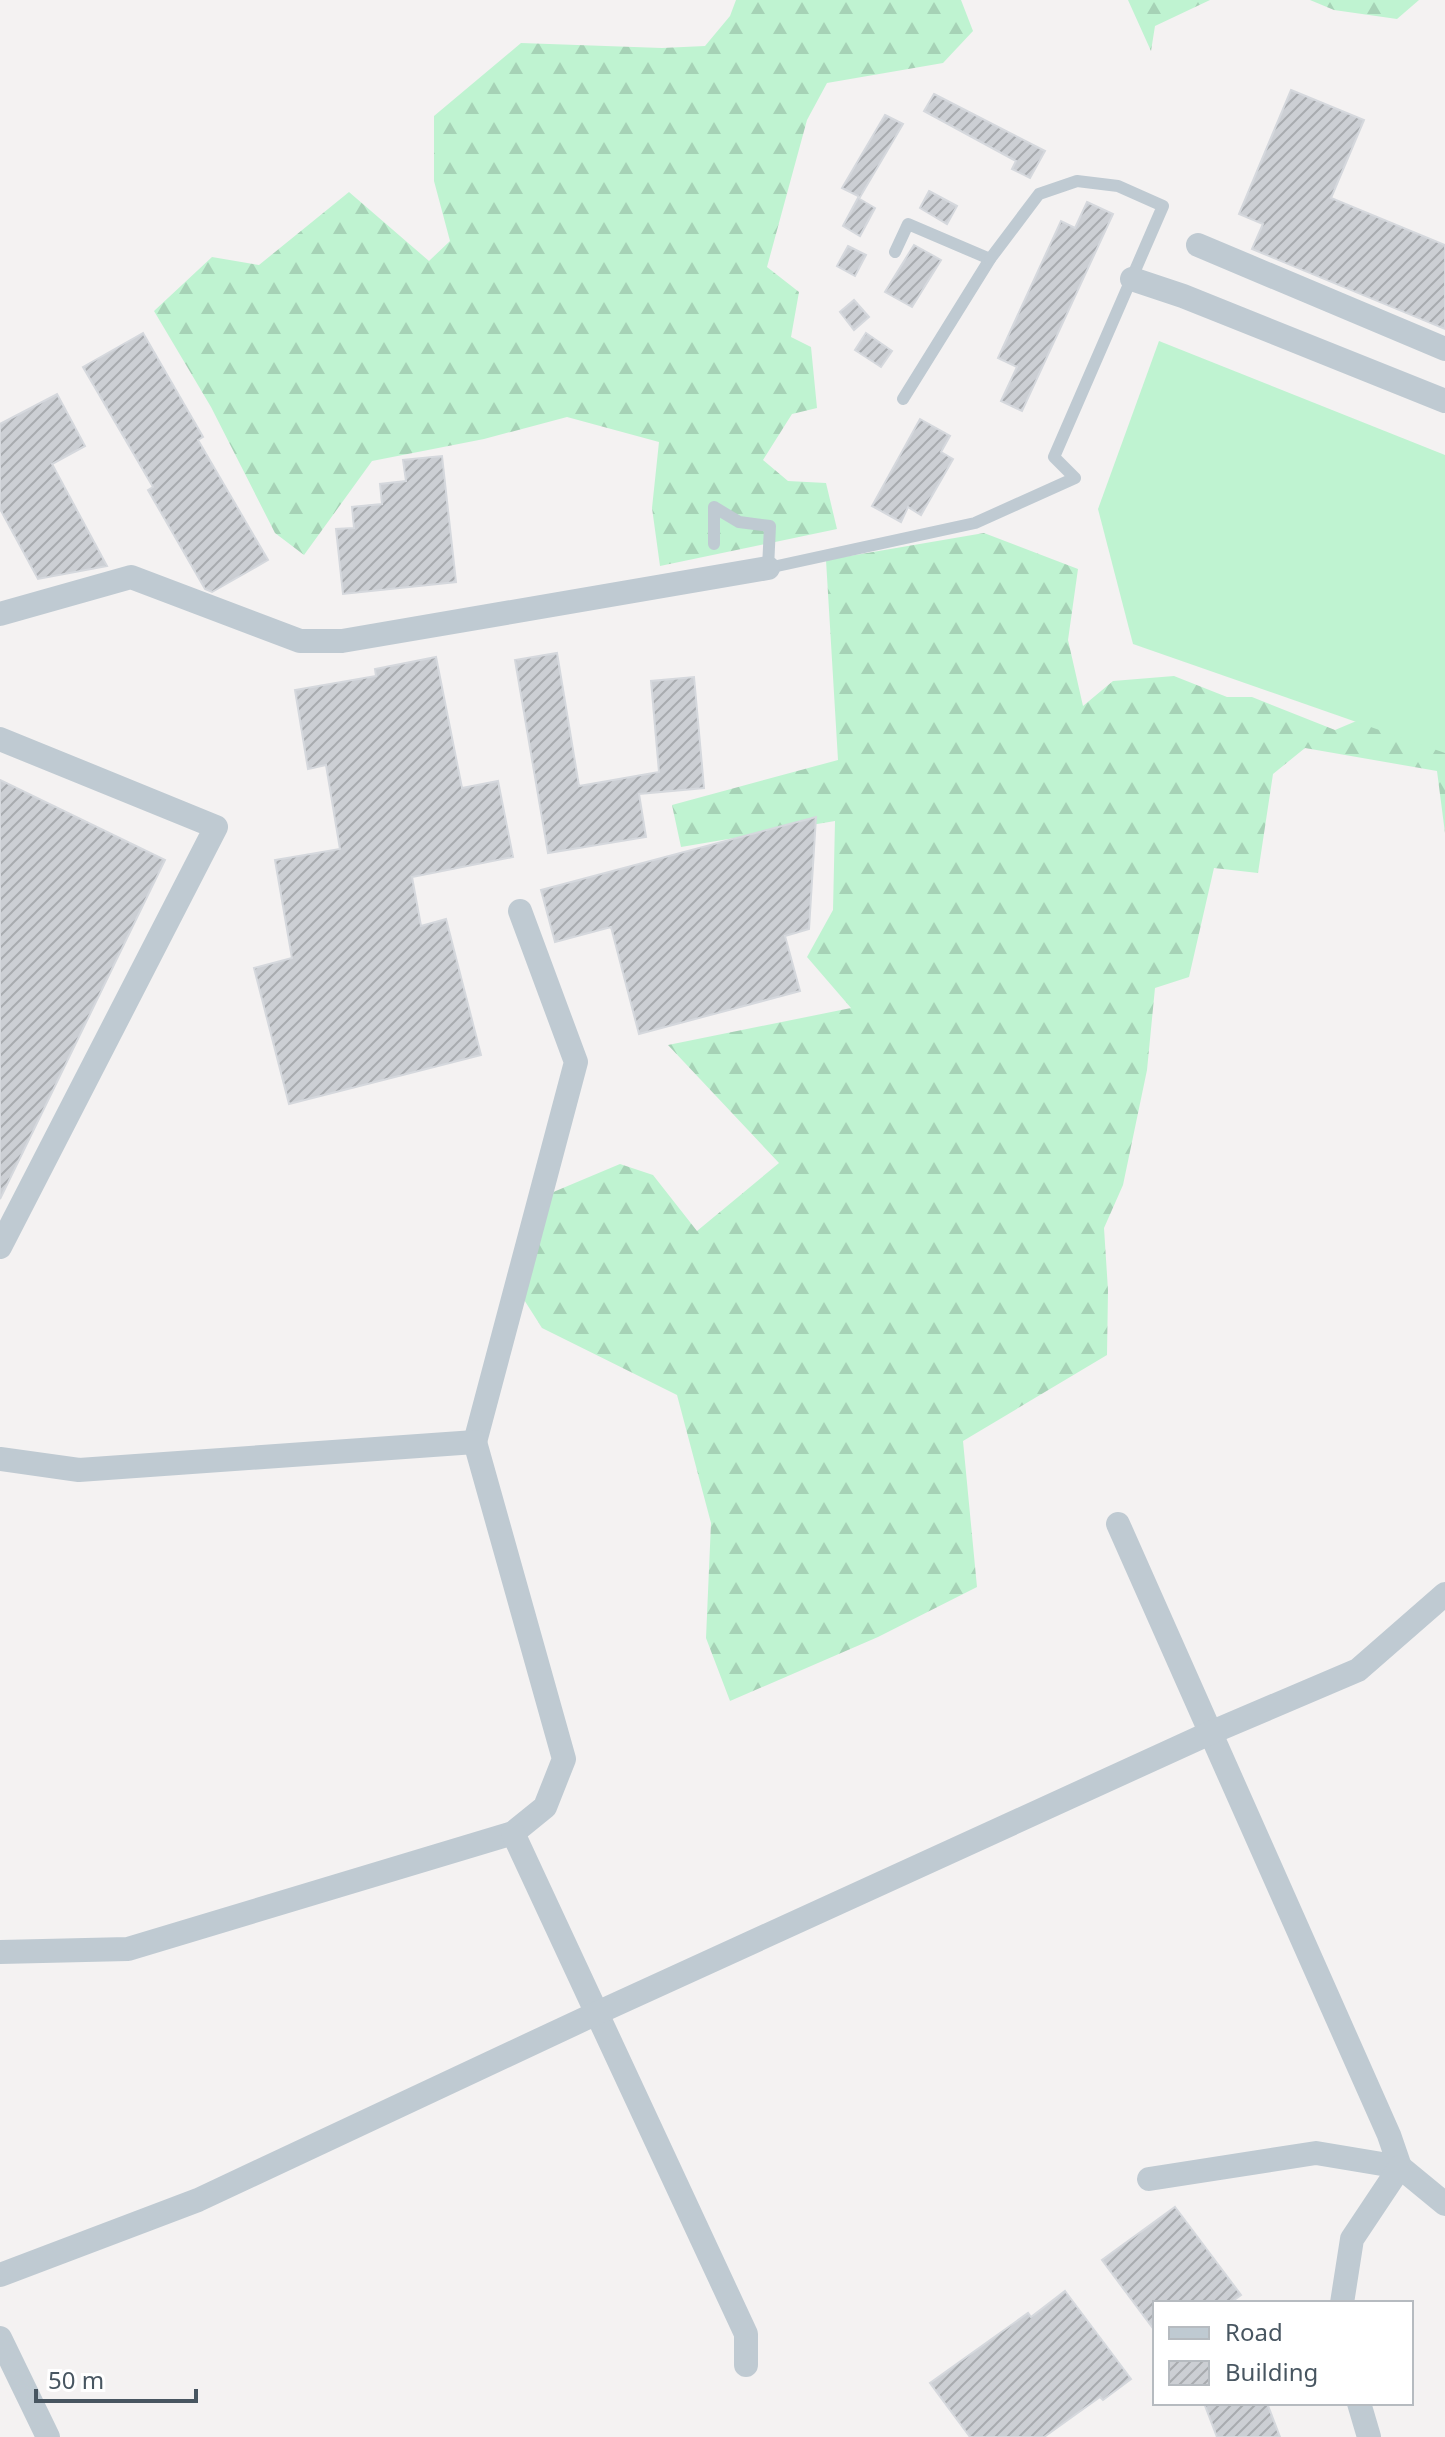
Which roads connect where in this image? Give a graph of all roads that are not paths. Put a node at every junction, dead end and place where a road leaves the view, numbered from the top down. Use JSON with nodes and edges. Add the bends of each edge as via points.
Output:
{"nodes":[{"id":1,"x":1198,"y":245,"type":"dead end"},
{"id":2,"x":895,"y":252,"type":"dead end"},
{"id":3,"x":990,"y":259,"type":"junction"},
{"id":4,"x":1132,"y":279,"type":"junction"},
{"id":5,"x":1445,"y":349,"type":"edge"},
{"id":6,"x":903,"y":399,"type":"dead end"},
{"id":7,"x":1445,"y":401,"type":"edge"},
{"id":8,"x":714,"y":544,"type":"dead end"},
{"id":9,"x":768,"y":568,"type":"junction"},
{"id":10,"x":0,"y":614,"type":"edge"},
{"id":11,"x":0,"y":739,"type":"edge"},
{"id":12,"x":520,"y":911,"type":"dead end"},
{"id":13,"x":1,"y":1243,"type":"edge"},
{"id":14,"x":475,"y":1442,"type":"junction"},
{"id":15,"x":0,"y":1459,"type":"edge"},
{"id":16,"x":1118,"y":1524,"type":"dead end"},
{"id":17,"x":1445,"y":1594,"type":"edge"},
{"id":18,"x":1210,"y":1733,"type":"junction"},
{"id":19,"x":513,"y":1833,"type":"junction"},
{"id":20,"x":0,"y":1952,"type":"edge"},
{"id":21,"x":597,"y":2013,"type":"junction"},
{"id":22,"x":1400,"y":2167,"type":"junction"},
{"id":23,"x":1149,"y":2179,"type":"dead end"},
{"id":24,"x":1445,"y":2204,"type":"edge"},
{"id":25,"x":0,"y":2275,"type":"edge"},
{"id":26,"x":1342,"y":2301,"type":"edge"},
{"id":27,"x":0,"y":2338,"type":"edge"},
{"id":28,"x":746,"y":2365,"type":"dead end"},
{"id":29,"x":1360,"y":2405,"type":"edge"},
{"id":30,"x":48,"y":2437,"type":"edge"},
{"id":31,"x":1369,"y":2437,"type":"edge"}],
"edges":[{"from":1,"to":5,"type":"street"},
{"from":2,"to":3,"type":"lane","via":[[908,224]]},
{"from":3,"to":4,"type":"lane","via":[[1039,194],[1077,181],[1118,186],[1163,206]]},
{"from":3,"to":6,"type":"lane"},
{"from":4,"to":7,"type":"street"},
{"from":4,"to":9,"type":"lane","via":[[1054,457],[1075,478],[975,523]]},
{"from":8,"to":9,"type":"lane","via":[[714,507],[739,522],[770,526]]},
{"from":9,"to":10,"type":"street","via":[[342,641],[300,641],[131,577]]},
{"from":11,"to":13,"type":"street","via":[[216,827]]},
{"from":12,"to":14,"type":"street","via":[[576,1062]]},
{"from":14,"to":15,"type":"street","via":[[79,1470]]},
{"from":14,"to":19,"type":"street","via":[[564,1759],[545,1807]]},
{"from":16,"to":18,"type":"street"},
{"from":17,"to":18,"type":"street","via":[[1358,1670]]},
{"from":18,"to":21,"type":"street"},
{"from":18,"to":22,"type":"street"},
{"from":19,"to":20,"type":"street","via":[[128,1949]]},
{"from":19,"to":21,"type":"street"},
{"from":21,"to":25,"type":"street","via":[[198,2200]]},
{"from":21,"to":28,"type":"street","via":[[746,2334]]},
{"from":22,"to":23,"type":"street","via":[[1316,2153]]},
{"from":22,"to":24,"type":"street"},
{"from":22,"to":26,"type":"street","via":[[1352,2239]]},
{"from":27,"to":30,"type":"street"},
{"from":29,"to":31,"type":"street"}]}
